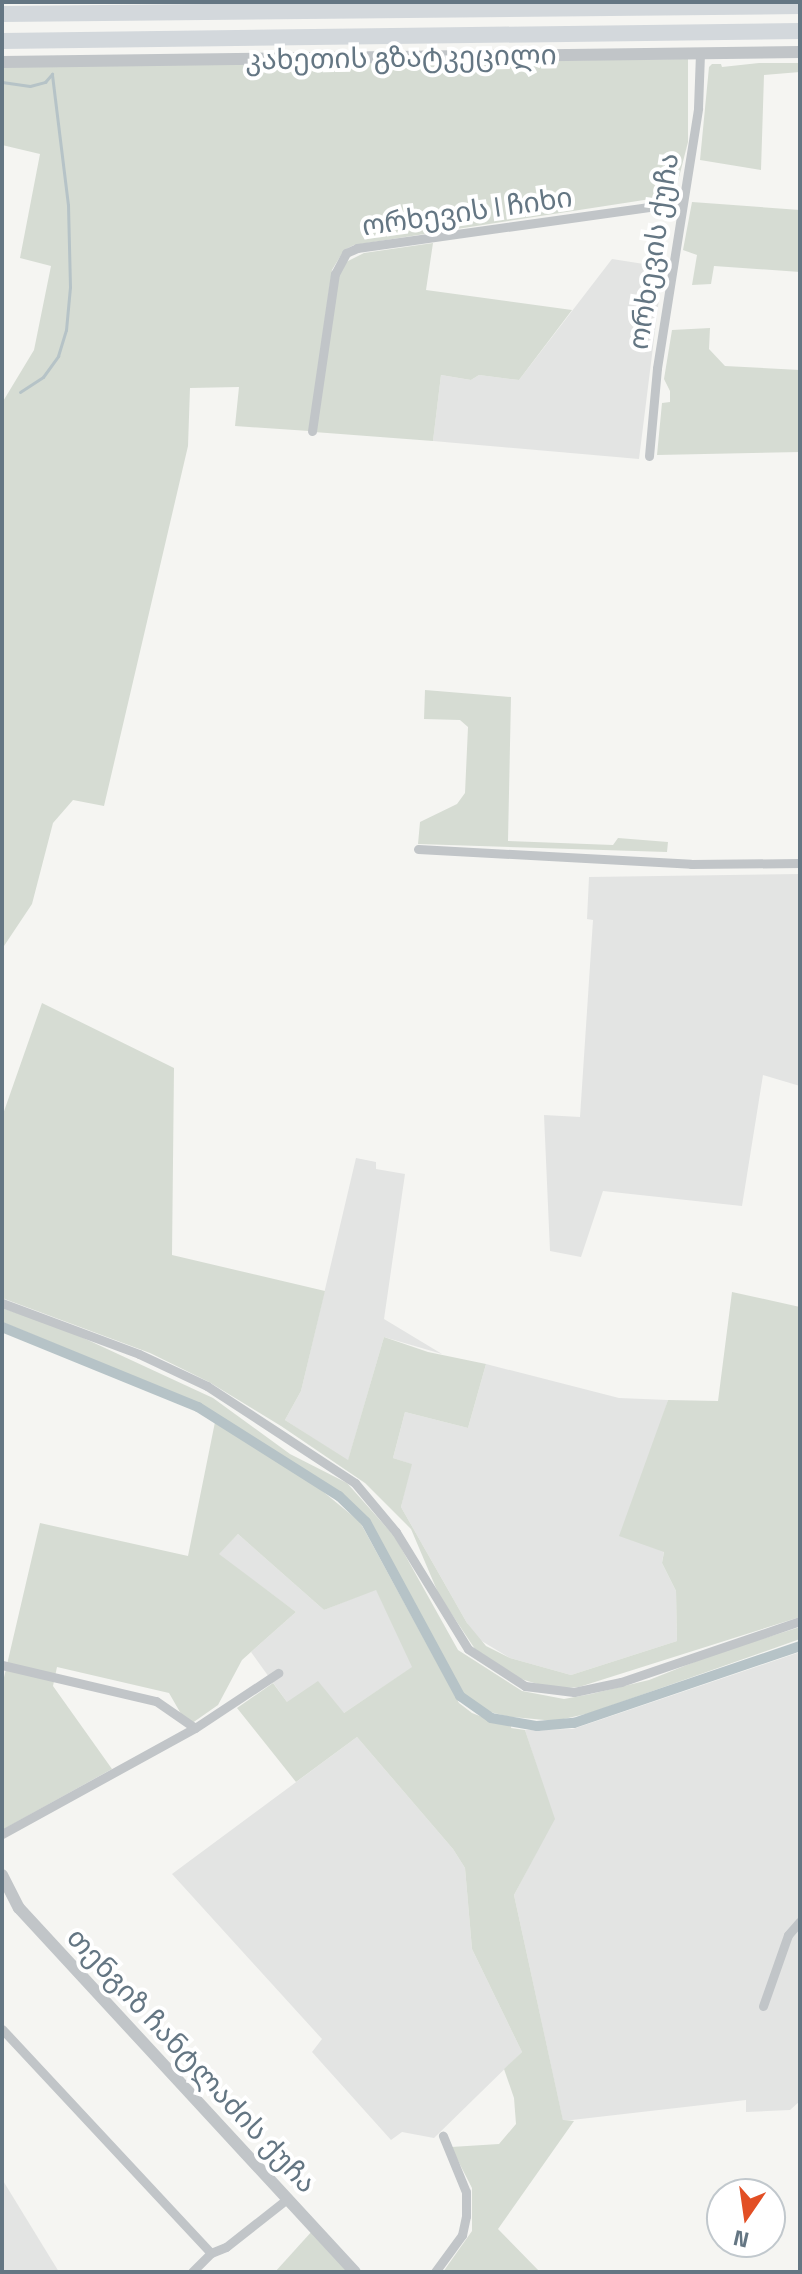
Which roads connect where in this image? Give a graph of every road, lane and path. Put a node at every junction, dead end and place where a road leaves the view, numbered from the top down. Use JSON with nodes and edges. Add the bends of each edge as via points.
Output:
{"nodes":[{"id":1,"x":141,"y":2,"type":"edge"},
{"id":2,"x":794,"y":2,"type":"edge"},
{"id":3,"x":773,"y":6,"type":"junction"},
{"id":4,"x":800,"y":6,"type":"edge"},
{"id":5,"x":204,"y":13,"type":"junction"},
{"id":6,"x":2,"y":14,"type":"edge"},
{"id":7,"x":800,"y":31,"type":"edge"},
{"id":8,"x":2,"y":41,"type":"edge"},
{"id":9,"x":800,"y":52,"type":"edge"},
{"id":10,"x":700,"y":54,"type":"junction"},
{"id":11,"x":2,"y":62,"type":"edge"},
{"id":12,"x":683,"y":202,"type":"junction"},
{"id":13,"x":312,"y":431,"type":"dead end"},
{"id":14,"x":649,"y":456,"type":"dead end"},
{"id":15,"x":418,"y":849,"type":"dead end"},
{"id":16,"x":800,"y":863,"type":"edge"},
{"id":17,"x":2,"y":1303,"type":"edge"},
{"id":18,"x":800,"y":1621,"type":"edge"},
{"id":19,"x":2,"y":1665,"type":"edge"},
{"id":20,"x":278,"y":1673,"type":"dead end"},
{"id":21,"x":195,"y":1728,"type":"junction"},
{"id":22,"x":2,"y":1834,"type":"edge"},
{"id":23,"x":2,"y":1875,"type":"edge"},
{"id":24,"x":800,"y":1921,"type":"edge"},
{"id":25,"x":763,"y":2006,"type":"dead end"},
{"id":26,"x":2,"y":2029,"type":"edge"},
{"id":27,"x":443,"y":2136,"type":"dead end"},
{"id":28,"x":287,"y":2199,"type":"junction"},
{"id":29,"x":211,"y":2253,"type":"junction"},
{"id":30,"x":192,"y":2272,"type":"edge"},
{"id":31,"x":355,"y":2272,"type":"edge"},
{"id":32,"x":435,"y":2272,"type":"edge"}],
"edges":[{"from":1,"to":5,"type":"highway"},
{"from":2,"to":3,"type":"highway"},
{"from":3,"to":4,"type":"highway","name":"კახეთის გზატკეცილი"},
{"from":3,"to":5,"type":"highway","name":"კახეთის გზატკეცილი"},
{"from":5,"to":6,"type":"highway","name":"კახეთის გზატკეცილი"},
{"from":7,"to":8,"type":"highway","name":"კახეთის გზატკეცილი"},
{"from":9,"to":10,"type":"street","name":"კახეთის გზატკეცილი"},
{"from":10,"to":11,"type":"street","name":"კახეთის გზატკეცილი"},
{"from":10,"to":12,"type":"street","name":"ორხევის ქუჩა","via":[[698,108]]},
{"from":12,"to":13,"type":"street","name":"ორხევის I ჩიხი","via":[[346,253],[335,274]]},
{"from":12,"to":14,"type":"street","name":"ორხევის ქუჩა"},
{"from":15,"to":16,"type":"street","via":[[691,864]]},
{"from":17,"to":18,"type":"street","via":[[139,1354],[207,1386],[355,1483],[396,1532],[468,1649],[525,1686],[574,1692],[621,1682]]},
{"from":19,"to":21,"type":"street","via":[[156,1701]]},
{"from":20,"to":21,"type":"street"},
{"from":21,"to":22,"type":"street"},
{"from":23,"to":28,"type":"street","name":"თენგიზ ჩანტლაძის ქუჩა","via":[[19,1908]]},
{"from":24,"to":25,"type":"street","via":[[788,1935]]},
{"from":26,"to":29,"type":"street"},
{"from":27,"to":32,"type":"street","via":[[466,2192],[466,2216],[462,2235]]},
{"from":28,"to":29,"type":"street"},
{"from":28,"to":31,"type":"street","name":"თენგიზ ჩანტლაძის ქუჩა"},
{"from":29,"to":30,"type":"street"}]}
